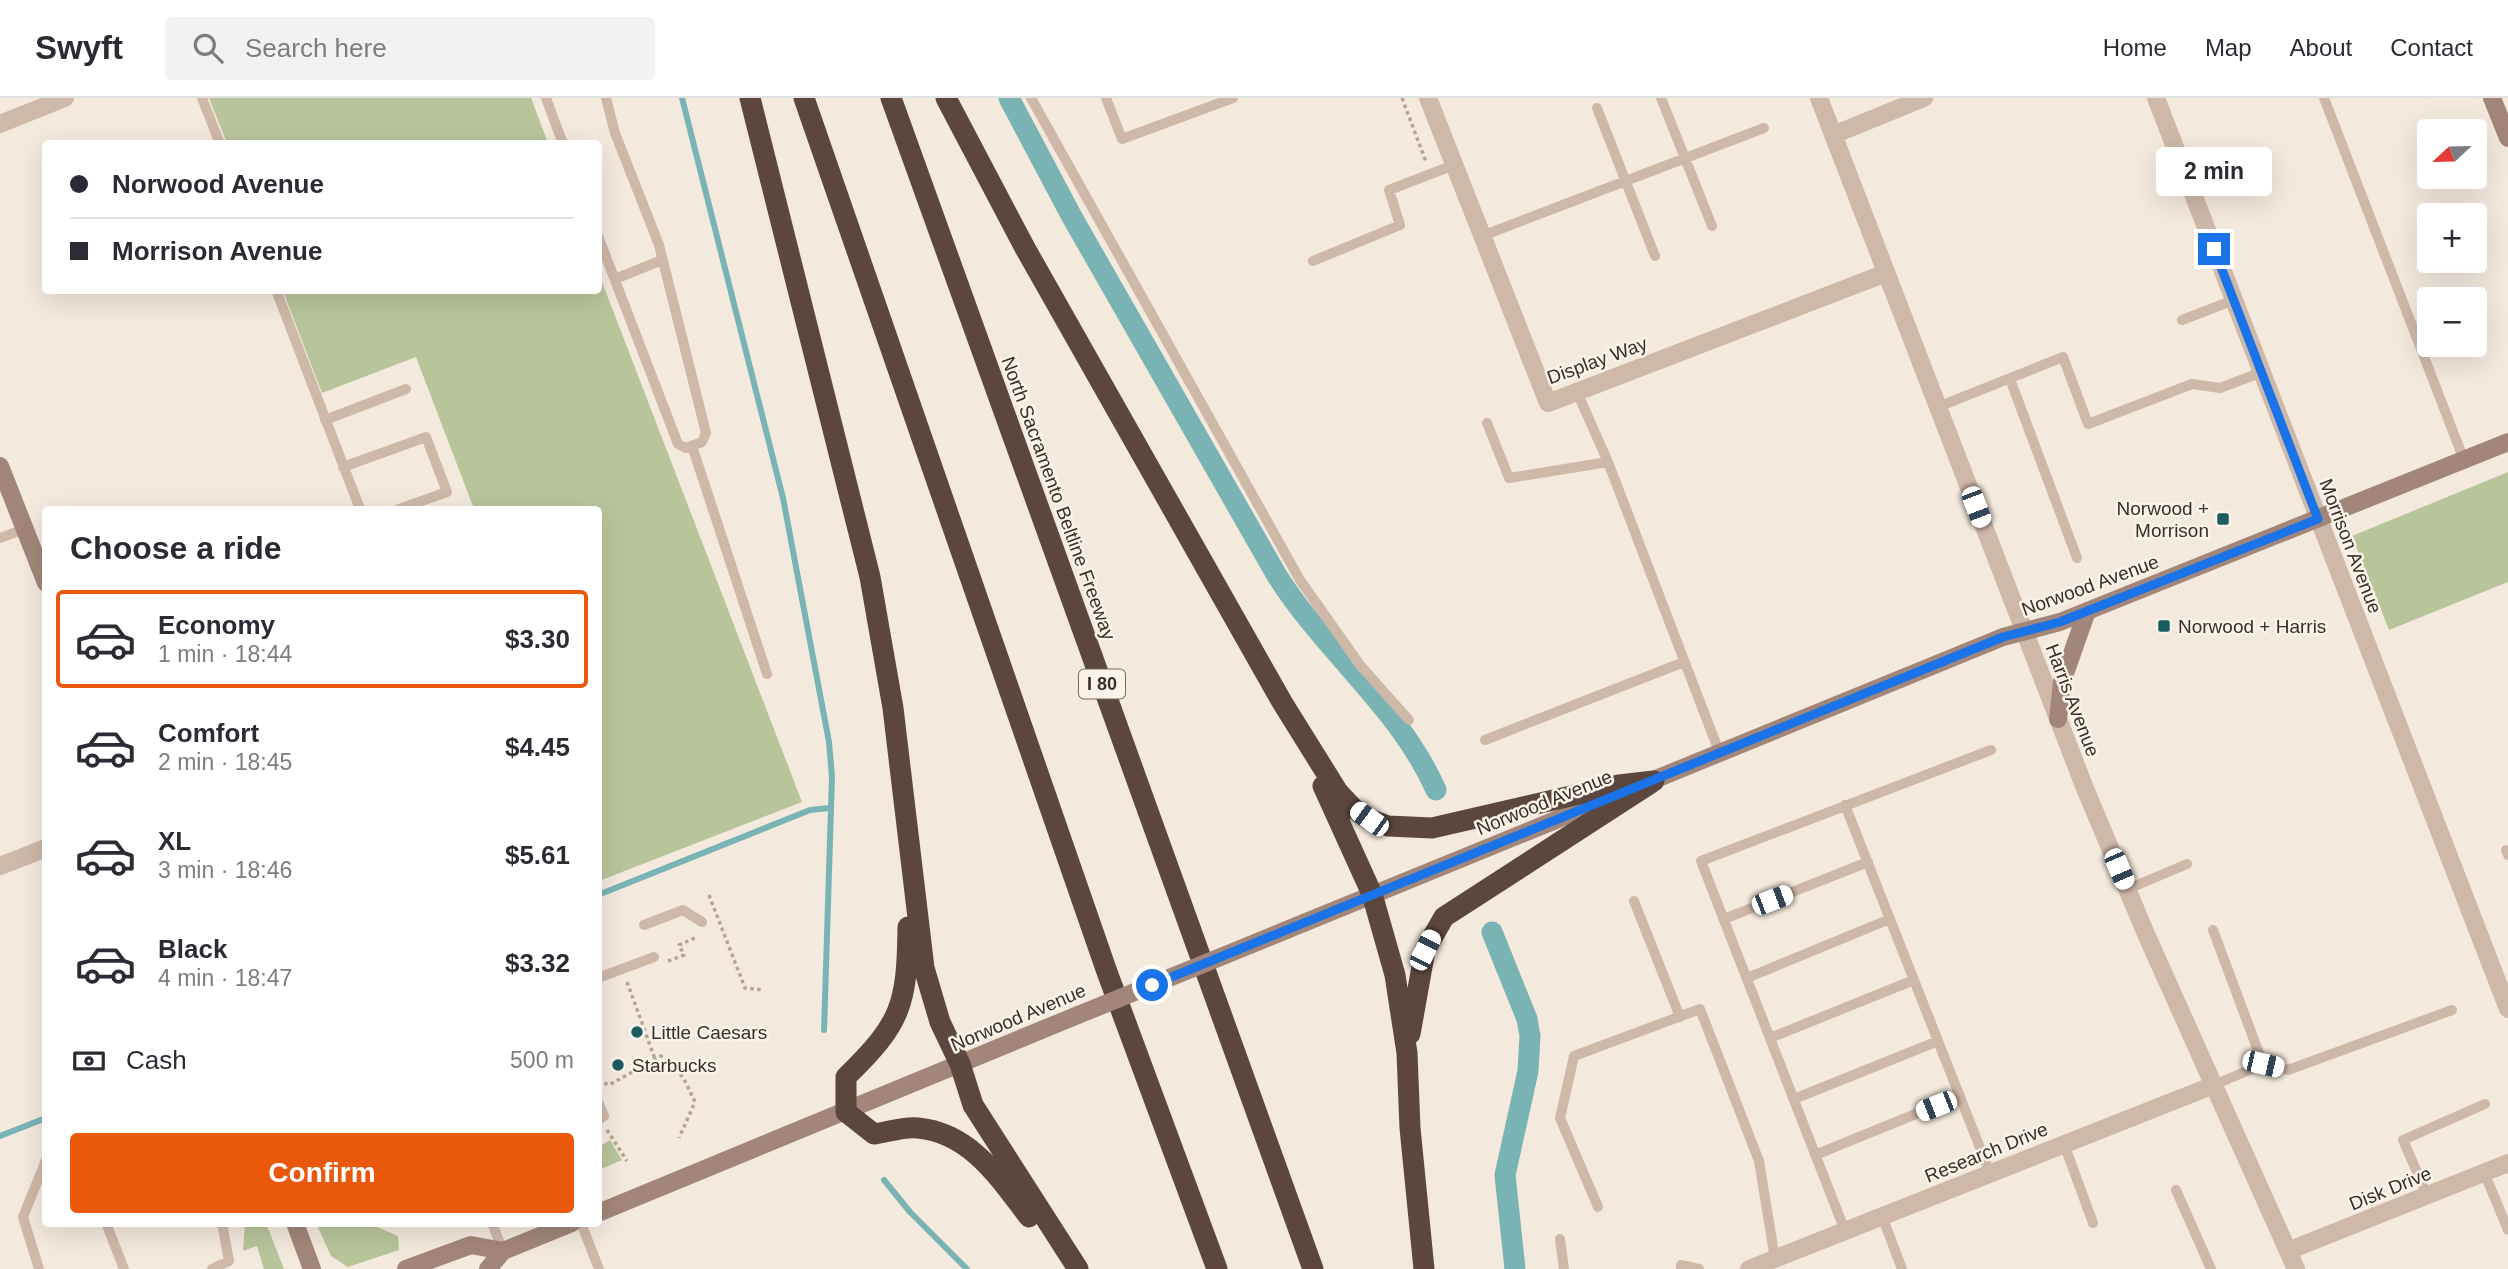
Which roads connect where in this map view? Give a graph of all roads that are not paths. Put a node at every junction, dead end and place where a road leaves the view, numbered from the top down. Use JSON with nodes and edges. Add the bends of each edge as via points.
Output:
{"nodes":[{"id":1,"x":65,"y":98,"type":"edge"},
{"id":2,"x":202,"y":98,"type":"edge"},
{"id":3,"x":546,"y":98,"type":"edge"},
{"id":4,"x":606,"y":98,"type":"edge"},
{"id":5,"x":750,"y":98,"type":"edge"},
{"id":6,"x":804,"y":98,"type":"edge"},
{"id":7,"x":891,"y":98,"type":"edge"},
{"id":8,"x":946,"y":98,"type":"edge"},
{"id":9,"x":1031,"y":98,"type":"edge"},
{"id":10,"x":1106,"y":98,"type":"edge"},
{"id":11,"x":1233,"y":98,"type":"edge"},
{"id":12,"x":1428,"y":98,"type":"edge"},
{"id":13,"x":1661,"y":98,"type":"edge"},
{"id":14,"x":1819,"y":98,"type":"edge"},
{"id":15,"x":1924,"y":98,"type":"edge"},
{"id":16,"x":2156,"y":98,"type":"edge"},
{"id":17,"x":2324,"y":98,"type":"edge"},
{"id":18,"x":2492,"y":98,"type":"edge"},
{"id":19,"x":42,"y":102,"type":"edge"},
{"id":20,"x":1597,"y":108,"type":"dead end"},
{"id":21,"x":0,"y":124,"type":"edge"},
{"id":22,"x":1764,"y":128,"type":"dead end"},
{"id":23,"x":1833,"y":135,"type":"junction"},
{"id":24,"x":2508,"y":138,"type":"edge"},
{"id":25,"x":218,"y":140,"type":"edge"},
{"id":26,"x":562,"y":140,"type":"edge"},
{"id":27,"x":1684,"y":158,"type":"junction"},
{"id":28,"x":1454,"y":165,"type":"junction"},
{"id":29,"x":1625,"y":181,"type":"junction"},
{"id":30,"x":1712,"y":226,"type":"dead end"},
{"id":31,"x":1482,"y":236,"type":"junction"},
{"id":32,"x":602,"y":246,"type":"edge"},
{"id":33,"x":1655,"y":256,"type":"dead end"},
{"id":34,"x":663,"y":260,"type":"junction"},
{"id":35,"x":1313,"y":261,"type":"dead end"},
{"id":36,"x":1886,"y":273,"type":"junction"},
{"id":37,"x":615,"y":279,"type":"junction"},
{"id":38,"x":278,"y":294,"type":"edge"},
{"id":39,"x":2234,"y":300,"type":"junction"},
{"id":40,"x":2182,"y":320,"type":"dead end"},
{"id":41,"x":2262,"y":372,"type":"junction"},
{"id":42,"x":2010,"y":379,"type":"junction"},
{"id":43,"x":405,"y":389,"type":"dead end"},
{"id":44,"x":1577,"y":392,"type":"junction"},
{"id":45,"x":1938,"y":407,"type":"junction"},
{"id":46,"x":326,"y":420,"type":"junction"},
{"id":47,"x":1487,"y":423,"type":"dead end"},
{"id":48,"x":2508,"y":442,"type":"edge"},
{"id":49,"x":692,"y":446,"type":"junction"},
{"id":50,"x":2464,"y":460,"type":"junction"},
{"id":51,"x":1608,"y":462,"type":"junction"},
{"id":52,"x":0,"y":466,"type":"edge"},
{"id":53,"x":343,"y":467,"type":"junction"},
{"id":54,"x":359,"y":506,"type":"edge"},
{"id":55,"x":407,"y":506,"type":"edge"},
{"id":56,"x":2318,"y":519,"type":"junction"},
{"id":57,"x":24,"y":529,"type":"junction"},
{"id":58,"x":0,"y":538,"type":"edge"},
{"id":59,"x":2077,"y":558,"type":"dead end"},
{"id":60,"x":42,"y":573,"type":"edge"},
{"id":61,"x":2087,"y":611,"type":"junction"},
{"id":62,"x":2025,"y":633,"type":"junction"},
{"id":63,"x":1684,"y":662,"type":"junction"},
{"id":64,"x":767,"y":674,"type":"dead end"},
{"id":65,"x":1282,"y":702,"type":"junction"},
{"id":66,"x":2058,"y":719,"type":"junction"},
{"id":67,"x":1409,"y":720,"type":"dead end"},
{"id":68,"x":1485,"y":740,"type":"dead end"},
{"id":69,"x":1991,"y":750,"type":"dead end"},
{"id":70,"x":1720,"y":754,"type":"junction"},
{"id":71,"x":1654,"y":781,"type":"junction"},
{"id":72,"x":1845,"y":805,"type":"junction"},
{"id":73,"x":910,"y":841,"type":"junction"},
{"id":74,"x":42,"y":850,"type":"edge"},
{"id":75,"x":1868,"y":862,"type":"junction"},
{"id":76,"x":2187,"y":864,"type":"dead end"},
{"id":77,"x":0,"y":866,"type":"edge"},
{"id":78,"x":2128,"y":889,"type":"junction"},
{"id":79,"x":1371,"y":894,"type":"junction"},
{"id":80,"x":1634,"y":901,"type":"dead end"},
{"id":81,"x":1724,"y":919,"type":"junction"},
{"id":82,"x":1890,"y":919,"type":"junction"},
{"id":83,"x":702,"y":922,"type":"dead end"},
{"id":84,"x":644,"y":925,"type":"dead end"},
{"id":85,"x":2213,"y":930,"type":"dead end"},
{"id":86,"x":656,"y":961,"type":"road end"},
{"id":87,"x":602,"y":977,"type":"edge"},
{"id":88,"x":1747,"y":978,"type":"junction"},
{"id":89,"x":1914,"y":980,"type":"junction"},
{"id":90,"x":2508,"y":1009,"type":"edge"},
{"id":91,"x":2452,"y":1010,"type":"dead end"},
{"id":92,"x":1680,"y":1017,"type":"junction"},
{"id":93,"x":1770,"y":1038,"type":"junction"},
{"id":94,"x":1938,"y":1041,"type":"junction"},
{"id":95,"x":1407,"y":1053,"type":"junction"},
{"id":96,"x":960,"y":1064,"type":"junction"},
{"id":97,"x":2263,"y":1064,"type":"junction"},
{"id":98,"x":2214,"y":1085,"type":"junction"},
{"id":99,"x":1960,"y":1097,"type":"junction"},
{"id":100,"x":1794,"y":1099,"type":"junction"},
{"id":101,"x":2484,"y":1104,"type":"dead end"},
{"id":102,"x":846,"y":1112,"type":"junction"},
{"id":103,"x":2064,"y":1144,"type":"junction"},
{"id":104,"x":1815,"y":1155,"type":"junction"},
{"id":105,"x":2508,"y":1163,"type":"edge"},
{"id":106,"x":42,"y":1170,"type":"edge"},
{"id":107,"x":2484,"y":1172,"type":"junction"},
{"id":108,"x":1990,"y":1173,"type":"junction"},
{"id":109,"x":2176,"y":1190,"type":"dead end"},
{"id":110,"x":2427,"y":1195,"type":"junction"},
{"id":111,"x":1598,"y":1207,"type":"dead end"},
{"id":112,"x":602,"y":1211,"type":"edge"},
{"id":113,"x":1882,"y":1216,"type":"junction"},
{"id":114,"x":2093,"y":1223,"type":"dead end"},
{"id":115,"x":108,"y":1227,"type":"edge"},
{"id":116,"x":223,"y":1227,"type":"edge"},
{"id":117,"x":296,"y":1227,"type":"edge"},
{"id":118,"x":494,"y":1227,"type":"edge"},
{"id":119,"x":564,"y":1227,"type":"edge"},
{"id":120,"x":574,"y":1227,"type":"edge"},
{"id":121,"x":2508,"y":1230,"type":"edge"},
{"id":122,"x":1845,"y":1231,"type":"junction"},
{"id":123,"x":1560,"y":1239,"type":"dead end"},
{"id":124,"x":503,"y":1251,"type":"junction"},
{"id":125,"x":2288,"y":1251,"type":"junction"},
{"id":126,"x":1775,"y":1259,"type":"junction"},
{"id":127,"x":39,"y":1269,"type":"edge"},
{"id":128,"x":124,"y":1269,"type":"edge"},
{"id":129,"x":212,"y":1269,"type":"edge"},
{"id":130,"x":312,"y":1269,"type":"edge"},
{"id":131,"x":406,"y":1269,"type":"edge"},
{"id":132,"x":488,"y":1269,"type":"edge"},
{"id":133,"x":598,"y":1269,"type":"edge"},
{"id":134,"x":1069,"y":1269,"type":"edge"},
{"id":135,"x":1078,"y":1269,"type":"edge"},
{"id":136,"x":1217,"y":1269,"type":"edge"},
{"id":137,"x":1313,"y":1269,"type":"edge"},
{"id":138,"x":1424,"y":1269,"type":"edge"},
{"id":139,"x":1564,"y":1269,"type":"edge"},
{"id":140,"x":1681,"y":1269,"type":"edge"},
{"id":141,"x":1699,"y":1269,"type":"edge"},
{"id":142,"x":1749,"y":1269,"type":"edge"},
{"id":143,"x":1902,"y":1269,"type":"edge"},
{"id":144,"x":2211,"y":1269,"type":"edge"},
{"id":145,"x":2295,"y":1269,"type":"edge"}],
"edges":[{"from":1,"to":19,"type":"street"},
{"from":2,"to":25,"type":"lane"},
{"from":3,"to":26,"type":"lane"},
{"from":4,"to":34,"type":"lane"},
{"from":5,"to":73,"type":"highway","via":[[870,577]]},
{"from":6,"to":136,"type":"highway","via":[[1107,972]]},
{"from":7,"to":137,"type":"highway","name":"North Sacramento Beltline Freeway","number":"I 80"},
{"from":8,"to":65,"type":"highway","via":[[1025,248]]},
{"from":9,"to":67,"type":"lane","via":[[1300,580],[1360,665]]},
{"from":10,"to":11,"type":"lane","via":[[1122,139]]},
{"from":12,"to":28,"type":"street","name":"Display Way"},
{"from":13,"to":27,"type":"lane"},
{"from":14,"to":23,"type":"street","name":"Harris Avenue"},
{"from":15,"to":23,"type":"street"},
{"from":16,"to":39,"type":"street","name":"Morrison Avenue"},
{"from":17,"to":50,"type":"lane"},
{"from":18,"to":24,"type":"main road"},
{"from":19,"to":21,"type":"street"},
{"from":20,"to":29,"type":"lane"},
{"from":22,"to":27,"type":"lane"},
{"from":23,"to":36,"type":"street","name":"Harris Avenue"},
{"from":27,"to":29,"type":"lane"},
{"from":27,"to":30,"type":"lane"},
{"from":28,"to":31,"type":"street","name":"Display Way"},
{"from":28,"to":35,"type":"lane","via":[[1390,190],[1401,225]]},
{"from":29,"to":31,"type":"lane"},
{"from":29,"to":33,"type":"lane"},
{"from":31,"to":44,"type":"street","name":"Display Way","via":[[1548,403]]},
{"from":32,"to":37,"type":"lane"},
{"from":34,"to":37,"type":"lane"},
{"from":34,"to":49,"type":"lane","via":[[706,433],[706,439]]},
{"from":36,"to":44,"type":"street","name":"Display Way"},
{"from":36,"to":45,"type":"street","name":"Harris Avenue"},
{"from":37,"to":49,"type":"lane","via":[[678,444]]},
{"from":38,"to":46,"type":"lane"},
{"from":39,"to":40,"type":"lane"},
{"from":39,"to":41,"type":"street","name":"Morrison Avenue"},
{"from":41,"to":42,"type":"lane","via":[[2220,388],[2192,384],[2088,424],[2063,357]]},
{"from":41,"to":56,"type":"street","name":"Morrison Avenue"},
{"from":42,"to":45,"type":"lane"},
{"from":42,"to":59,"type":"lane"},
{"from":43,"to":46,"type":"lane"},
{"from":44,"to":51,"type":"lane"},
{"from":45,"to":62,"type":"street","name":"Harris Avenue"},
{"from":46,"to":53,"type":"lane"},
{"from":47,"to":51,"type":"lane","via":[[1509,478]]},
{"from":48,"to":50,"type":"main road","name":"Norwood Avenue"},
{"from":49,"to":64,"type":"lane"},
{"from":50,"to":56,"type":"main road","name":"Norwood Avenue"},
{"from":51,"to":63,"type":"lane"},
{"from":52,"to":57,"type":"main road"},
{"from":53,"to":54,"type":"lane"},
{"from":53,"to":55,"type":"lane","via":[[426,437],[447,492]]},
{"from":56,"to":61,"type":"main road","name":"Norwood Avenue"},
{"from":56,"to":90,"type":"street","name":"Morrison Avenue"},
{"from":57,"to":58,"type":"lane"},
{"from":57,"to":60,"type":"main road"},
{"from":61,"to":62,"type":"main road","name":"Norwood Avenue"},
{"from":61,"to":66,"type":"main road","via":[[2062,682]]},
{"from":62,"to":66,"type":"street","name":"Harris Avenue"},
{"from":62,"to":70,"type":"main road","name":"Norwood Avenue","via":[[2003,637]]},
{"from":63,"to":68,"type":"lane"},
{"from":63,"to":70,"type":"lane"},
{"from":65,"to":71,"type":"highway","via":[[1338,792],[1369,819],[1388,827],[1432,828]]},
{"from":65,"to":79,"type":"highway"},
{"from":66,"to":78,"type":"street","name":"Harris Avenue"},
{"from":69,"to":72,"type":"lane"},
{"from":70,"to":71,"type":"main road","name":"Norwood Avenue"},
{"from":71,"to":79,"type":"main road","name":"Norwood Avenue"},
{"from":71,"to":95,"type":"highway","via":[[1444,917],[1425,950]]},
{"from":72,"to":75,"type":"lane"},
{"from":72,"to":81,"type":"lane","via":[[1701,861]]},
{"from":73,"to":96,"type":"highway","via":[[924,968],[940,1022]]},
{"from":73,"to":102,"type":"highway","via":[[905,984],[897,1017],[878,1046],[846,1077]]},
{"from":74,"to":77,"type":"street"},
{"from":75,"to":81,"type":"lane"},
{"from":75,"to":82,"type":"lane"},
{"from":76,"to":78,"type":"lane"},
{"from":78,"to":98,"type":"street","name":"Harris Avenue"},
{"from":79,"to":95,"type":"highway","via":[[1395,975]]},
{"from":79,"to":96,"type":"main road","name":"Norwood Avenue","bridge":true},
{"from":80,"to":92,"type":"lane"},
{"from":81,"to":88,"type":"lane"},
{"from":82,"to":88,"type":"lane"},
{"from":82,"to":89,"type":"lane"},
{"from":83,"to":84,"type":"lane","via":[[683,910]]},
{"from":85,"to":97,"type":"lane"},
{"from":86,"to":87,"type":"lane"},
{"from":88,"to":93,"type":"lane"},
{"from":89,"to":93,"type":"lane"},
{"from":89,"to":94,"type":"lane"},
{"from":91,"to":97,"type":"lane","via":[[2288,1070]]},
{"from":92,"to":111,"type":"lane","via":[[1574,1056],[1560,1118]]},
{"from":92,"to":126,"type":"lane","via":[[1700,1009],[1759,1161]]},
{"from":93,"to":100,"type":"lane"},
{"from":94,"to":99,"type":"lane"},
{"from":94,"to":100,"type":"lane"},
{"from":95,"to":138,"type":"highway"},
{"from":96,"to":102,"type":"main road","name":"Norwood Avenue"},
{"from":96,"to":135,"type":"highway","via":[[973,1105]]},
{"from":97,"to":98,"type":"lane"},
{"from":98,"to":103,"type":"street","name":"Research Drive"},
{"from":98,"to":125,"type":"street","name":"Harris Avenue"},
{"from":99,"to":104,"type":"lane"},
{"from":99,"to":108,"type":"lane"},
{"from":100,"to":104,"type":"lane"},
{"from":101,"to":110,"type":"lane","via":[[2403,1140]]},
{"from":102,"to":112,"type":"main road","name":"Norwood Avenue"},
{"from":102,"to":134,"type":"highway","via":[[874,1135],[917,1128],[981,1155]]},
{"from":103,"to":108,"type":"street","name":"Research Drive"},
{"from":103,"to":114,"type":"lane"},
{"from":104,"to":122,"type":"lane"},
{"from":105,"to":107,"type":"street","name":"Disk Drive"},
{"from":106,"to":127,"type":"lane","via":[[23,1217]]},
{"from":107,"to":110,"type":"street","name":"Disk Drive"},
{"from":107,"to":121,"type":"lane"},
{"from":108,"to":113,"type":"street","name":"Research Drive"},
{"from":109,"to":144,"type":"lane"},
{"from":110,"to":125,"type":"street","name":"Disk Drive"},
{"from":113,"to":122,"type":"street","name":"Research Drive"},
{"from":113,"to":143,"type":"lane"},
{"from":115,"to":128,"type":"lane"},
{"from":116,"to":129,"type":"lane","via":[[229,1261]]},
{"from":117,"to":130,"type":"main road"},
{"from":118,"to":124,"type":"lane"},
{"from":119,"to":124,"type":"main road"},
{"from":120,"to":133,"type":"lane"},
{"from":122,"to":126,"type":"street","name":"Research Drive"},
{"from":123,"to":139,"type":"lane"},
{"from":124,"to":131,"type":"main road","via":[[471,1245]]},
{"from":124,"to":132,"type":"main road"},
{"from":125,"to":145,"type":"street","name":"Harris Avenue"},
{"from":126,"to":142,"type":"street","name":"Research Drive"},
{"from":140,"to":141,"type":"lane","via":[[1681,1265]]}]}
